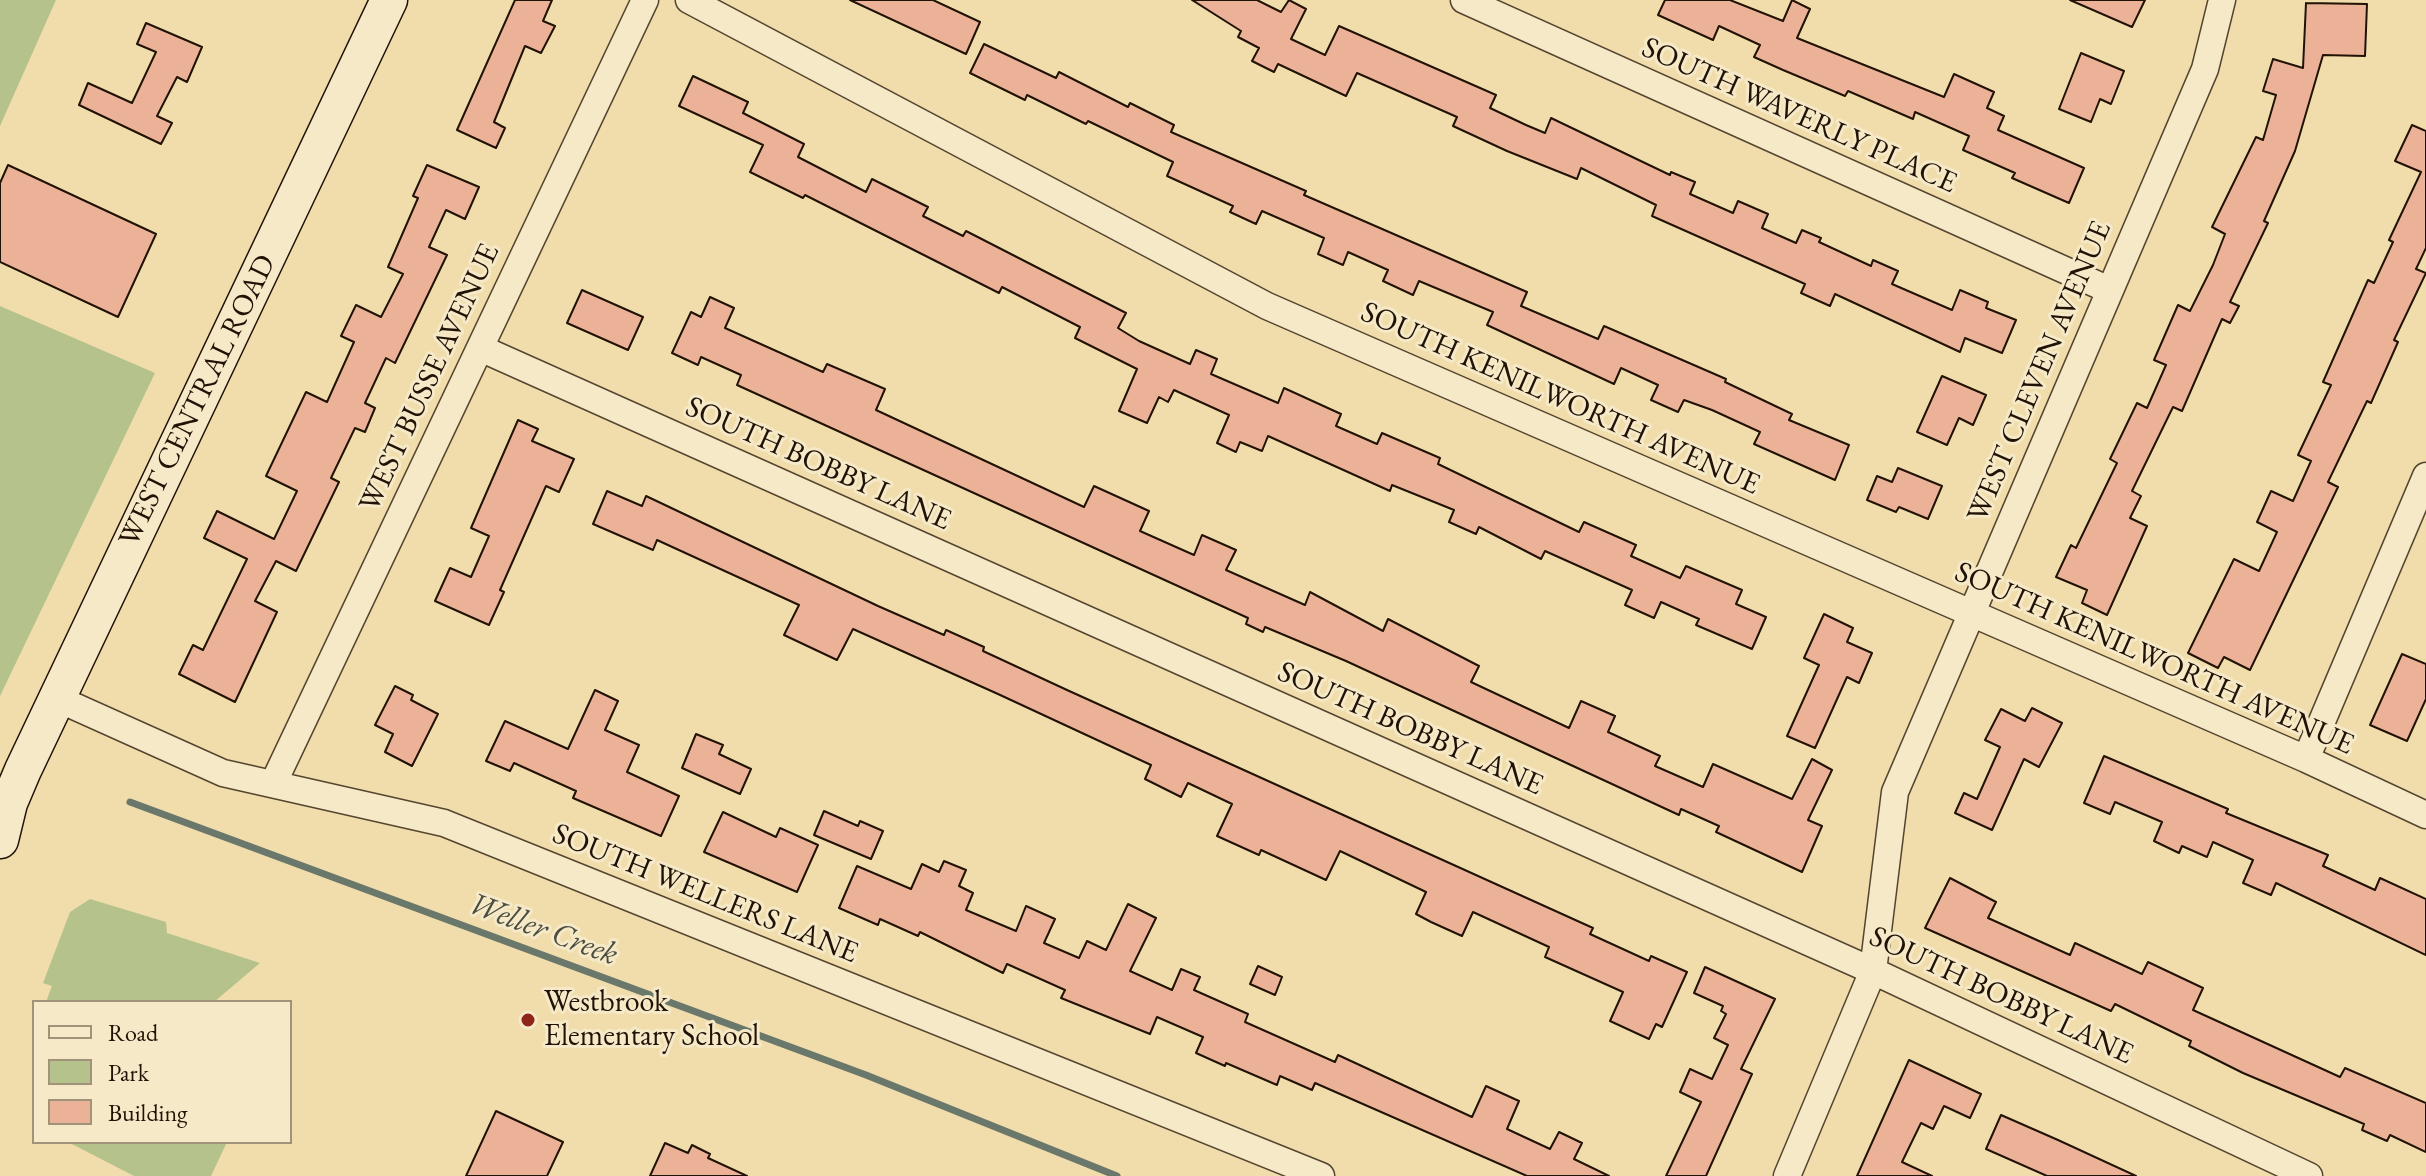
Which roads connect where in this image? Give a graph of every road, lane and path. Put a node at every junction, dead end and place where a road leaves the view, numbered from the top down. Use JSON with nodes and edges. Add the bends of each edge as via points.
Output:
{"nodes":[{"id":1,"x":389,"y":0,"type":"edge"},
{"id":2,"x":645,"y":0,"type":"edge"},
{"id":3,"x":689,"y":0,"type":"edge"},
{"id":4,"x":1464,"y":0,"type":"edge"},
{"id":5,"x":2222,"y":0,"type":"edge"},
{"id":6,"x":2107,"y":289,"type":"junction"},
{"id":7,"x":480,"y":348,"type":"junction"},
{"id":8,"x":2426,"y":476,"type":"edge"},
{"id":9,"x":1973,"y":616,"type":"junction"},
{"id":10,"x":56,"y":698,"type":"junction"},
{"id":11,"x":2306,"y":759,"type":"junction"},
{"id":12,"x":273,"y":784,"type":"junction"},
{"id":13,"x":4,"y":808,"type":"edge"},
{"id":14,"x":2426,"y":815,"type":"edge"},
{"id":15,"x":0,"y":840,"type":"edge"},
{"id":16,"x":1873,"y":971,"type":"junction"},
{"id":17,"x":1321,"y":1176,"type":"edge"},
{"id":18,"x":1787,"y":1176,"type":"edge"},
{"id":19,"x":2309,"y":1176,"type":"edge"}],
"edges":[{"from":1,"to":10,"type":"main road","name":"WEST CENTRAL ROAD"},
{"from":2,"to":7,"type":"street","name":"WEST BUSSE AVENUE"},
{"from":3,"to":9,"type":"street","name":"SOUTH KENILWORTH AVENUE","via":[[1267,306]]},
{"from":4,"to":6,"type":"street","name":"SOUTH WAVERLY PLACE"},
{"from":5,"to":6,"type":"street","name":"WEST CLEVEN AVENUE","via":[[2205,69]]},
{"from":6,"to":9,"type":"street","name":"WEST CLEVEN AVENUE"},
{"from":7,"to":12,"type":"street","name":"WEST BUSSE AVENUE"},
{"from":7,"to":16,"type":"street","name":"SOUTH BOBBY LANE"},
{"from":8,"to":11,"type":"street"},
{"from":9,"to":11,"type":"street","name":"SOUTH KENILWORTH AVENUE"},
{"from":9,"to":16,"type":"street","name":"WEST CLEVEN AVENUE","via":[[1895,792]]},
{"from":10,"to":12,"type":"street","name":"SOUTH WELLERS LANE","via":[[223,773]]},
{"from":10,"to":13,"type":"main road","name":"WEST CENTRAL ROAD"},
{"from":11,"to":14,"type":"street","name":"SOUTH KENILWORTH AVENUE"},
{"from":12,"to":17,"type":"street","name":"SOUTH WELLERS LANE","via":[[444,823]]},
{"from":13,"to":15,"type":"main road","name":"WEST CENTRAL ROAD"},
{"from":16,"to":18,"type":"street","name":"WEST CLEVEN AVENUE"},
{"from":16,"to":19,"type":"street","name":"SOUTH BOBBY LANE"}]}
